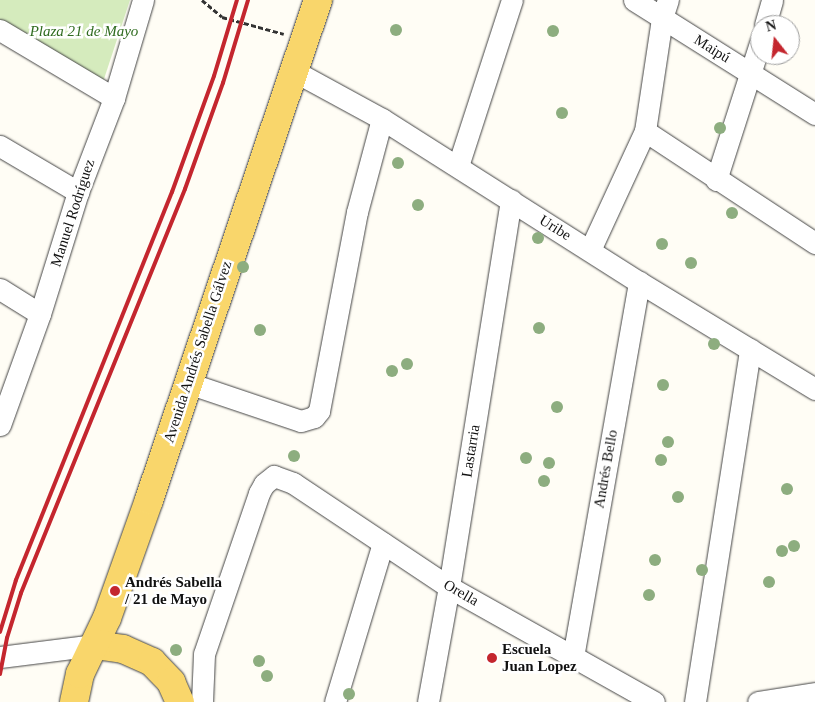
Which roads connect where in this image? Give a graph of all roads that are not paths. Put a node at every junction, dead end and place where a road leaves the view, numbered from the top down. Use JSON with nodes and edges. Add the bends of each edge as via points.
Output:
{"nodes":[{"id":1,"x":143,"y":0,"type":"edge"},
{"id":2,"x":318,"y":0,"type":"edge"},
{"id":3,"x":512,"y":0,"type":"edge"},
{"id":4,"x":634,"y":0,"type":"edge"},
{"id":5,"x":772,"y":0,"type":"edge"},
{"id":6,"x":665,"y":9,"type":"edge"},
{"id":7,"x":768,"y":15,"type":"edge"},
{"id":8,"x":0,"y":30,"type":"edge"},
{"id":9,"x":754,"y":65,"type":"edge"},
{"id":10,"x":294,"y":71,"type":"junction"},
{"id":11,"x":752,"y":74,"type":"junction"},
{"id":12,"x":114,"y":98,"type":"junction"},
{"id":13,"x":815,"y":114,"type":"edge"},
{"id":14,"x":382,"y":119,"type":"junction"},
{"id":15,"x":646,"y":131,"type":"junction"},
{"id":16,"x":0,"y":146,"type":"edge"},
{"id":17,"x":458,"y":166,"type":"junction"},
{"id":18,"x":716,"y":180,"type":"junction"},
{"id":19,"x":78,"y":192,"type":"junction"},
{"id":20,"x":511,"y":200,"type":"junction"},
{"id":21,"x":815,"y":243,"type":"edge"},
{"id":22,"x":590,"y":250,"type":"junction"},
{"id":23,"x":639,"y":282,"type":"junction"},
{"id":24,"x":0,"y":289,"type":"edge"},
{"id":25,"x":40,"y":314,"type":"junction"},
{"id":26,"x":750,"y":349,"type":"junction"},
{"id":27,"x":188,"y":383,"type":"junction"},
{"id":28,"x":815,"y":389,"type":"edge"},
{"id":29,"x":0,"y":425,"type":"edge"},
{"id":30,"x":383,"y":543,"type":"junction"},
{"id":31,"x":449,"y":587,"type":"junction"},
{"id":32,"x":95,"y":645,"type":"junction"},
{"id":33,"x":573,"y":656,"type":"junction"},
{"id":34,"x":0,"y":657,"type":"edge"},
{"id":35,"x":815,"y":693,"type":"edge"},
{"id":36,"x":74,"y":702,"type":"edge"},
{"id":37,"x":180,"y":702,"type":"edge"},
{"id":38,"x":202,"y":702,"type":"edge"},
{"id":39,"x":335,"y":702,"type":"edge"},
{"id":40,"x":428,"y":702,"type":"edge"},
{"id":41,"x":654,"y":702,"type":"edge"},
{"id":42,"x":695,"y":702,"type":"edge"},
{"id":43,"x":758,"y":702,"type":"edge"}],
"edges":[{"from":1,"to":12,"type":"street","name":"Manuel Rodríguez"},
{"from":2,"to":10,"type":"main road","name":"Avenida Andrés Sabella Gálvez"},
{"from":3,"to":17,"type":"street"},
{"from":4,"to":6,"type":"street","name":"Maipú"},
{"from":5,"to":7,"type":"street"},
{"from":6,"to":11,"type":"street","name":"Maipú"},
{"from":6,"to":15,"type":"street"},
{"from":8,"to":12,"type":"street"},
{"from":9,"to":11,"type":"street"},
{"from":10,"to":14,"type":"street","name":"Uribe"},
{"from":10,"to":27,"type":"main road","name":"Avenida Andrés Sabella Gálvez"},
{"from":11,"to":13,"type":"street","name":"Maipú"},
{"from":11,"to":18,"type":"street"},
{"from":12,"to":19,"type":"street","name":"Manuel Rodríguez"},
{"from":14,"to":17,"type":"street","name":"Uribe"},
{"from":14,"to":27,"type":"street","via":[[357,212],[322,404],[314,417],[301,421]]},
{"from":15,"to":18,"type":"street"},
{"from":15,"to":22,"type":"street"},
{"from":16,"to":19,"type":"street"},
{"from":17,"to":20,"type":"street","name":"Uribe"},
{"from":18,"to":21,"type":"street"},
{"from":19,"to":25,"type":"street","name":"Manuel Rodríguez"},
{"from":20,"to":22,"type":"street","name":"Uribe"},
{"from":20,"to":31,"type":"street","name":"Lastarria"},
{"from":22,"to":23,"type":"street","name":"Uribe"},
{"from":23,"to":26,"type":"street","name":"Uribe"},
{"from":23,"to":33,"type":"street","name":"Andrés Bello"},
{"from":24,"to":25,"type":"street"},
{"from":25,"to":29,"type":"street","name":"Manuel Rodríguez"},
{"from":26,"to":28,"type":"street","name":"Uribe"},
{"from":26,"to":42,"type":"street"},
{"from":27,"to":32,"type":"main road","name":"Avenida Andrés Sabella Gálvez"},
{"from":30,"to":31,"type":"street","name":"Orella"},
{"from":30,"to":38,"type":"street","name":"Orella","via":[[293,483],[274,476],[264,484],[204,654]]},
{"from":30,"to":39,"type":"street"},
{"from":31,"to":33,"type":"street","name":"Orella"},
{"from":31,"to":40,"type":"street","name":"Lastarria"},
{"from":32,"to":34,"type":"street"},
{"from":32,"to":36,"type":"main road","name":"Avenida Andrés Sabella Gálvez","via":[[80,674]]},
{"from":32,"to":37,"type":"main road","via":[[123,649],[152,662],[171,682]]},
{"from":33,"to":41,"type":"street","name":"Orella"},
{"from":35,"to":43,"type":"street"}]}
